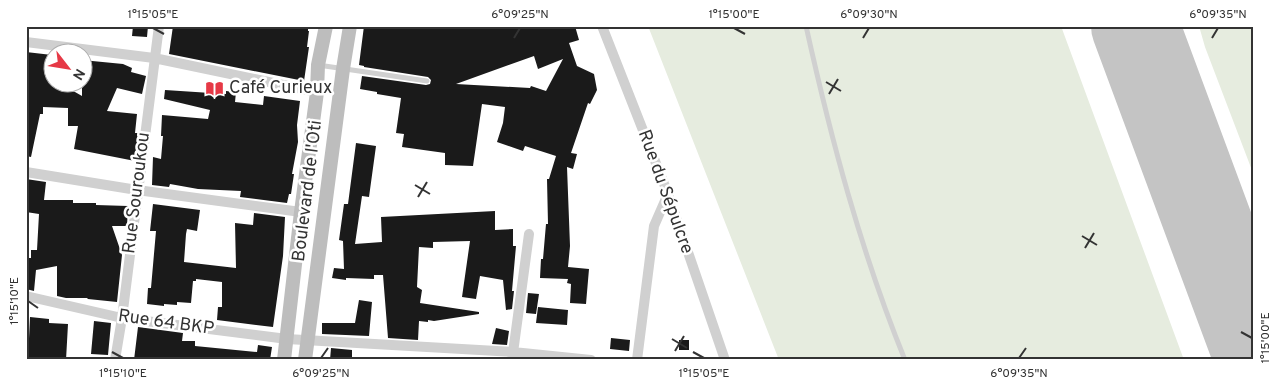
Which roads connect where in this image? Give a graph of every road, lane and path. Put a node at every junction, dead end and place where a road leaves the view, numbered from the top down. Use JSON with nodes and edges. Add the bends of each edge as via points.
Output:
{"nodes":[{"id":1,"x":159,"y":26,"type":"edge"},
{"id":2,"x":326,"y":26,"type":"edge"},
{"id":3,"x":350,"y":26,"type":"edge"},
{"id":4,"x":602,"y":26,"type":"edge"},
{"id":5,"x":806,"y":26,"type":"edge"},
{"id":6,"x":26,"y":42,"type":"edge"},
{"id":7,"x":154,"y":58,"type":"junction"},
{"id":8,"x":318,"y":65,"type":"junction"},
{"id":9,"x":343,"y":69,"type":"junction"},
{"id":10,"x":427,"y":80,"type":"dead end"},
{"id":11,"x":317,"y":92,"type":"junction"},
{"id":12,"x":26,"y":172,"type":"edge"},
{"id":13,"x":137,"y":190,"type":"junction"},
{"id":14,"x":668,"y":194,"type":"junction"},
{"id":15,"x":301,"y":212,"type":"junction"},
{"id":16,"x":529,"y":234,"type":"dead end"},
{"id":17,"x":26,"y":296,"type":"edge"},
{"id":18,"x":122,"y":318,"type":"junction"},
{"id":19,"x":287,"y":339,"type":"junction"},
{"id":20,"x":308,"y":341,"type":"junction"},
{"id":21,"x":512,"y":356,"type":"edge"},
{"id":22,"x":115,"y":360,"type":"edge"},
{"id":23,"x":284,"y":360,"type":"edge"},
{"id":24,"x":305,"y":360,"type":"edge"},
{"id":25,"x":591,"y":360,"type":"edge"},
{"id":26,"x":637,"y":360,"type":"edge"},
{"id":27,"x":725,"y":360,"type":"edge"},
{"id":28,"x":905,"y":360,"type":"edge"}],
"edges":[{"from":1,"to":7,"type":"street","name":"Rue Souroukou"},
{"from":2,"to":8,"type":"main road","name":"Boulevard de l'Oti"},
{"from":3,"to":9,"type":"main road","name":"Boulevard de l'Oti"},
{"from":4,"to":14,"type":"street","name":"Rue du Sépulcre"},
{"from":5,"to":28,"type":"lane","via":[[855,220]]},
{"from":6,"to":7,"type":"street"},
{"from":7,"to":11,"type":"street"},
{"from":7,"to":13,"type":"street","name":"Rue Souroukou"},
{"from":8,"to":9,"type":"lane"},
{"from":8,"to":11,"type":"main road","name":"Boulevard de l'Oti"},
{"from":9,"to":10,"type":"lane"},
{"from":9,"to":20,"type":"main road","name":"Boulevard de l'Oti"},
{"from":11,"to":15,"type":"main road","name":"Boulevard de l'Oti"},
{"from":12,"to":13,"type":"street"},
{"from":13,"to":15,"type":"street"},
{"from":13,"to":18,"type":"street","name":"Rue Souroukou"},
{"from":14,"to":26,"type":"street","via":[[654,226]]},
{"from":14,"to":27,"type":"street","name":"Rue du Sépulcre"},
{"from":15,"to":19,"type":"main road","name":"Boulevard de l'Oti"},
{"from":16,"to":21,"type":"street"},
{"from":17,"to":18,"type":"street","name":"Rue 64 BKP"},
{"from":18,"to":19,"type":"street","name":"Rue 64 BKP"},
{"from":18,"to":22,"type":"street","name":"Rue Souroukou"},
{"from":19,"to":20,"type":"street","name":"Rue 64 BKP"},
{"from":19,"to":23,"type":"main road","name":"Boulevard de l'Oti"},
{"from":20,"to":21,"type":"street","name":"Rue 64 BKP"},
{"from":20,"to":24,"type":"main road","name":"Boulevard de l'Oti"},
{"from":21,"to":25,"type":"street","name":"Rue 64 BKP"}]}
